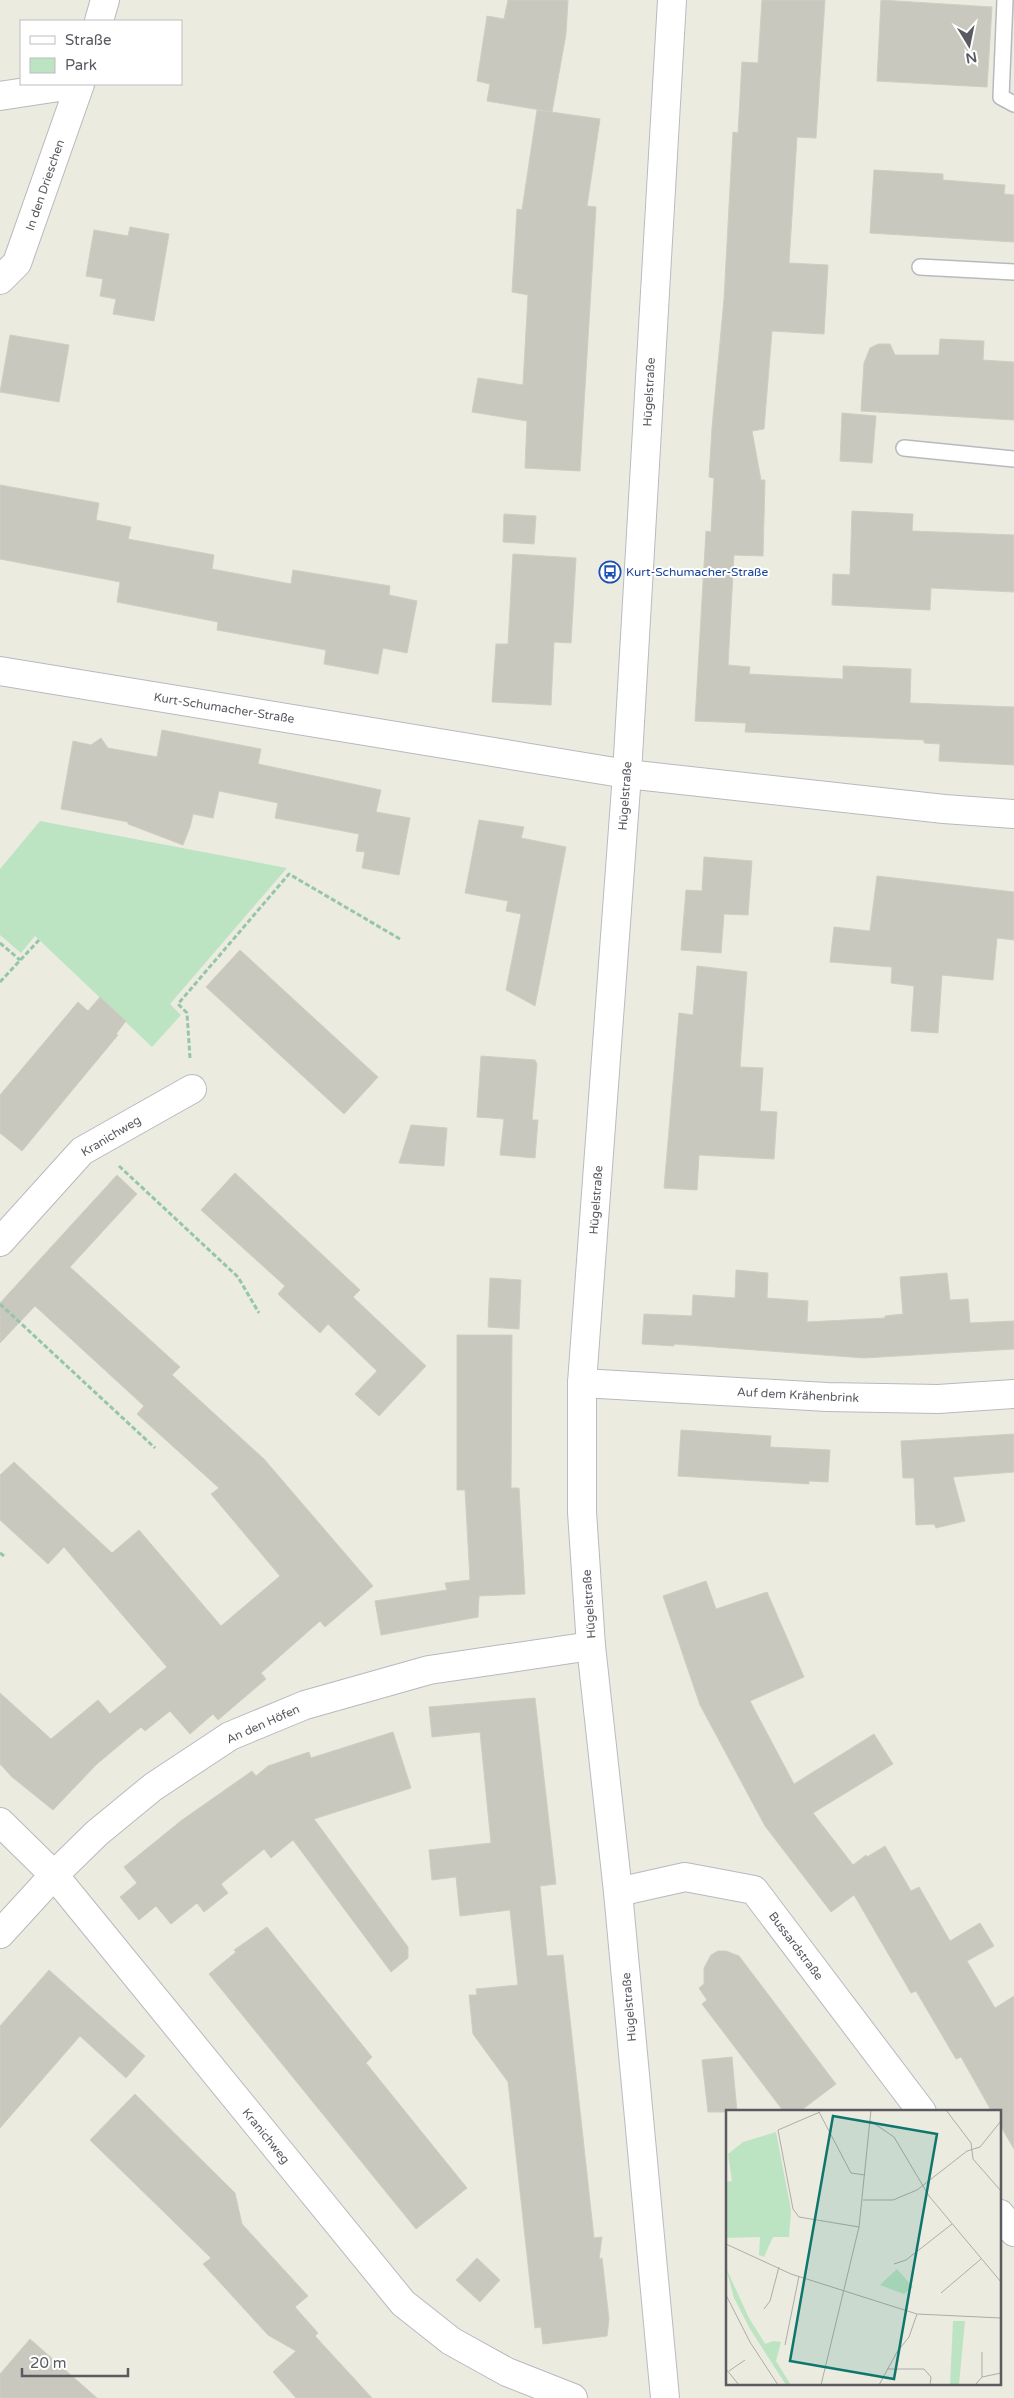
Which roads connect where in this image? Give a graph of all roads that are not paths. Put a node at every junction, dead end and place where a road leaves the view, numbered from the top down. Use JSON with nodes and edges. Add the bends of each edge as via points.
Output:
{"nodes":[{"id":1,"x":105,"y":0,"type":"edge"},
{"id":2,"x":672,"y":0,"type":"edge"},
{"id":3,"x":1005,"y":0,"type":"edge"},
{"id":4,"x":99,"y":20,"type":"edge"},
{"id":5,"x":72,"y":85,"type":"edge"},
{"id":6,"x":79,"y":85,"type":"edge"},
{"id":7,"x":0,"y":96,"type":"edge"},
{"id":8,"x":1014,"y":104,"type":"edge"},
{"id":9,"x":920,"y":267,"type":"dead end"},
{"id":10,"x":1014,"y":272,"type":"edge"},
{"id":11,"x":0,"y":280,"type":"edge"},
{"id":12,"x":904,"y":448,"type":"dead end"},
{"id":13,"x":1014,"y":459,"type":"edge"},
{"id":14,"x":0,"y":671,"type":"edge"},
{"id":15,"x":626,"y":774,"type":"junction"},
{"id":16,"x":1014,"y":814,"type":"edge"},
{"id":17,"x":192,"y":1089,"type":"road end"},
{"id":18,"x":0,"y":1242,"type":"edge"},
{"id":19,"x":582,"y":1383,"type":"junction"},
{"id":20,"x":1014,"y":1394,"type":"edge"},
{"id":21,"x":591,"y":1646,"type":"junction"},
{"id":22,"x":0,"y":1822,"type":"edge"},
{"id":23,"x":54,"y":1875,"type":"junction"},
{"id":24,"x":618,"y":1892,"type":"junction"},
{"id":25,"x":0,"y":1934,"type":"edge"},
{"id":26,"x":920,"y":2110,"type":"edge"},
{"id":27,"x":1002,"y":2217,"type":"edge"},
{"id":28,"x":1014,"y":2232,"type":"edge"},
{"id":29,"x":572,"y":2398,"type":"edge"},
{"id":30,"x":664,"y":2398,"type":"edge"}],
"edges":[{"from":1,"to":4,"type":"street"},
{"from":2,"to":15,"type":"street","name":"Hügelstraße"},
{"from":3,"to":8,"type":"lane","via":[[1002,97]]},
{"from":5,"to":7,"type":"street"},
{"from":6,"to":11,"type":"street","name":"In den Drieschen","via":[[18,263]]},
{"from":9,"to":10,"type":"lane"},
{"from":12,"to":13,"type":"lane"},
{"from":14,"to":15,"type":"street","name":"Kurt-Schumacher-Straße"},
{"from":15,"to":16,"type":"street","name":"Kurt-Schumacher-Straße"},
{"from":15,"to":19,"type":"street","name":"Hügelstraße"},
{"from":17,"to":18,"type":"street","name":"Kranichweg","via":[[82,1151]]},
{"from":19,"to":20,"type":"street","name":"Auf dem Krähenbrink","via":[[827,1397],[938,1399]]},
{"from":19,"to":21,"type":"street","name":"Hügelstraße","via":[[582,1512]]},
{"from":21,"to":23,"type":"street","name":"An den Höfen","via":[[429,1670],[305,1705],[230,1736],[153,1787],[97,1833]]},
{"from":21,"to":24,"type":"street","name":"Hügelstraße"},
{"from":22,"to":23,"type":"street","name":"Kranichweg"},
{"from":23,"to":25,"type":"street","name":"An den Höfen"},
{"from":23,"to":29,"type":"street","name":"Kranichweg","via":[[403,2303],[451,2341],[507,2372]]},
{"from":24,"to":26,"type":"street","name":"Bussardstraße","via":[[685,1877],[754,1890]]},
{"from":24,"to":30,"type":"street","name":"Hügelstraße"},
{"from":27,"to":28,"type":"street"}]}
